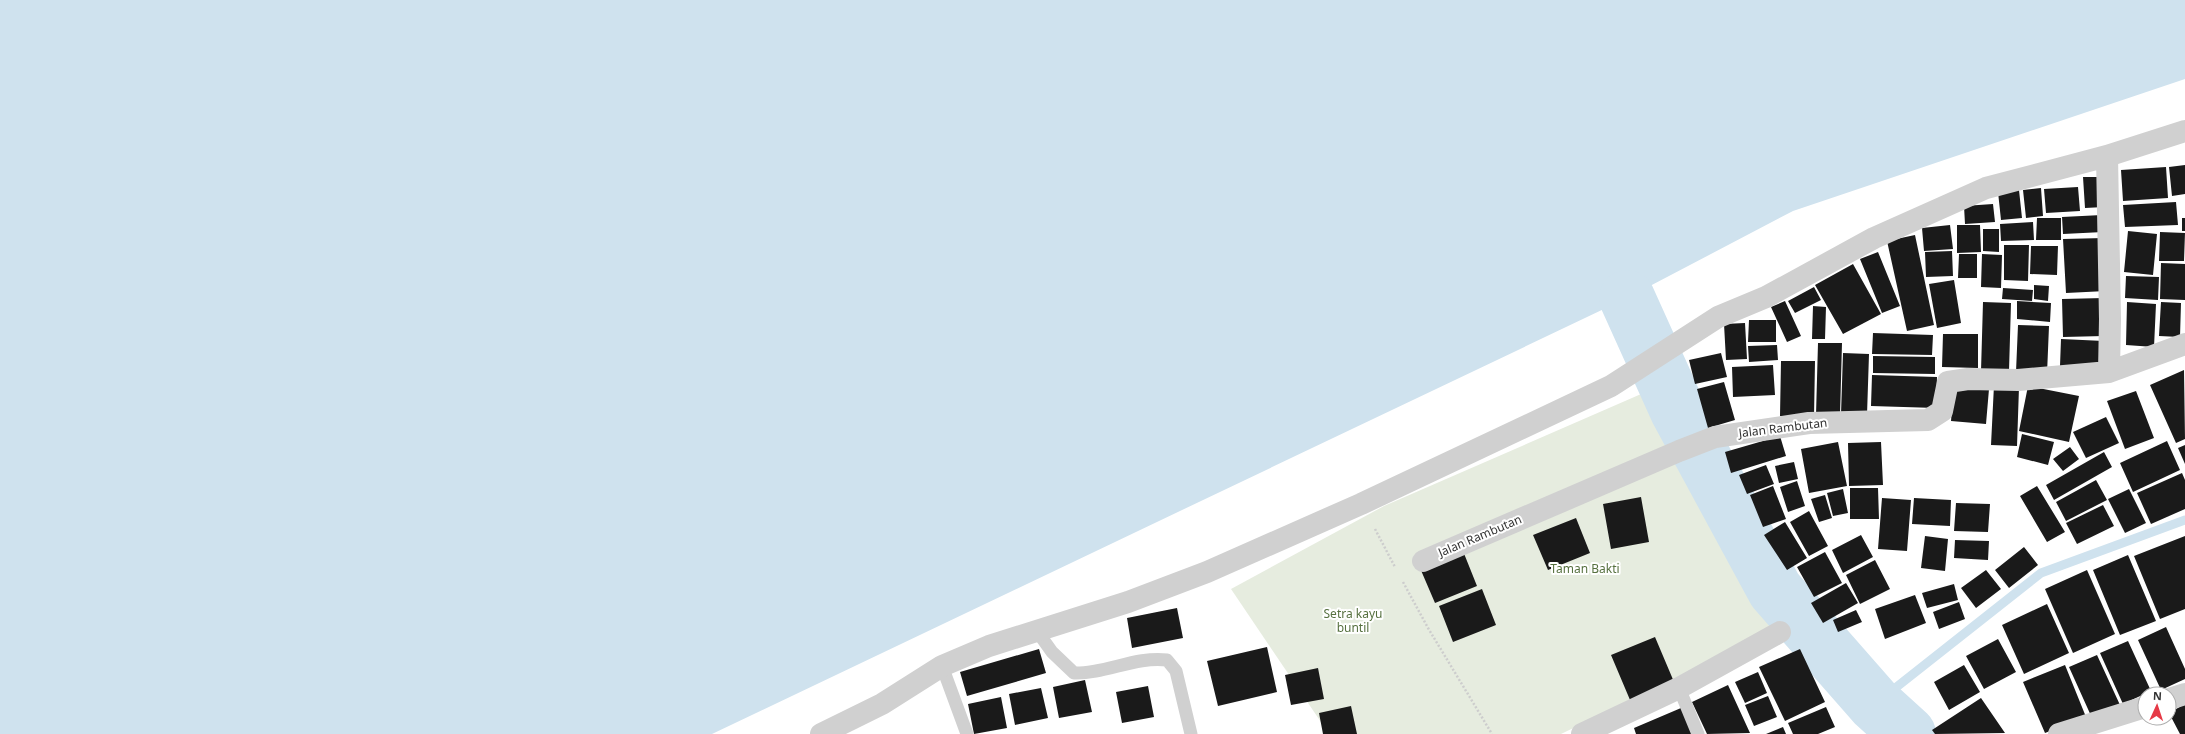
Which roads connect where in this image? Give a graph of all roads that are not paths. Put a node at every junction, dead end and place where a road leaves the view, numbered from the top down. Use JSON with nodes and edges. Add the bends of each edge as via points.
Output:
{"nodes":[{"id":1,"x":2185,"y":131,"type":"edge"},
{"id":2,"x":2107,"y":156,"type":"junction"},
{"id":3,"x":2185,"y":344,"type":"edge"},
{"id":4,"x":2109,"y":372,"type":"junction"},
{"id":5,"x":1423,"y":561,"type":"dead end"},
{"id":6,"x":1037,"y":631,"type":"junction"},
{"id":7,"x":1780,"y":632,"type":"dead end"},
{"id":8,"x":942,"y":666,"type":"junction"},
{"id":9,"x":1679,"y":688,"type":"junction"},
{"id":10,"x":2137,"y":710,"type":"edge"},
{"id":11,"x":821,"y":734,"type":"edge"},
{"id":12,"x":966,"y":734,"type":"edge"},
{"id":13,"x":1190,"y":734,"type":"edge"},
{"id":14,"x":1582,"y":734,"type":"edge"},
{"id":15,"x":1698,"y":734,"type":"edge"},
{"id":16,"x":2059,"y":734,"type":"edge"}],
"edges":[{"from":1,"to":2,"type":"street"},
{"from":2,"to":4,"type":"street"},
{"from":2,"to":6,"type":"street","via":[[1986,188],[1874,238],[1766,297],[1718,317],[1611,386],[1361,504],[1207,572],[1128,602]]},
{"from":3,"to":4,"type":"street","name":"Jalan Rambutan"},
{"from":4,"to":5,"type":"street","name":"Jalan Rambutan","via":[[2018,380],[1968,379],[1948,382],[1942,411],[1928,420],[1809,423],[1715,437]]},
{"from":6,"to":8,"type":"street","via":[[989,646]]},
{"from":6,"to":13,"type":"lane","via":[[1052,652],[1074,673],[1149,660],[1168,660],[1176,671]]},
{"from":7,"to":9,"type":"street"},
{"from":8,"to":11,"type":"street","via":[[882,704]]},
{"from":8,"to":12,"type":"lane"},
{"from":9,"to":14,"type":"street"},
{"from":9,"to":15,"type":"lane"},
{"from":10,"to":16,"type":"street"}]}
